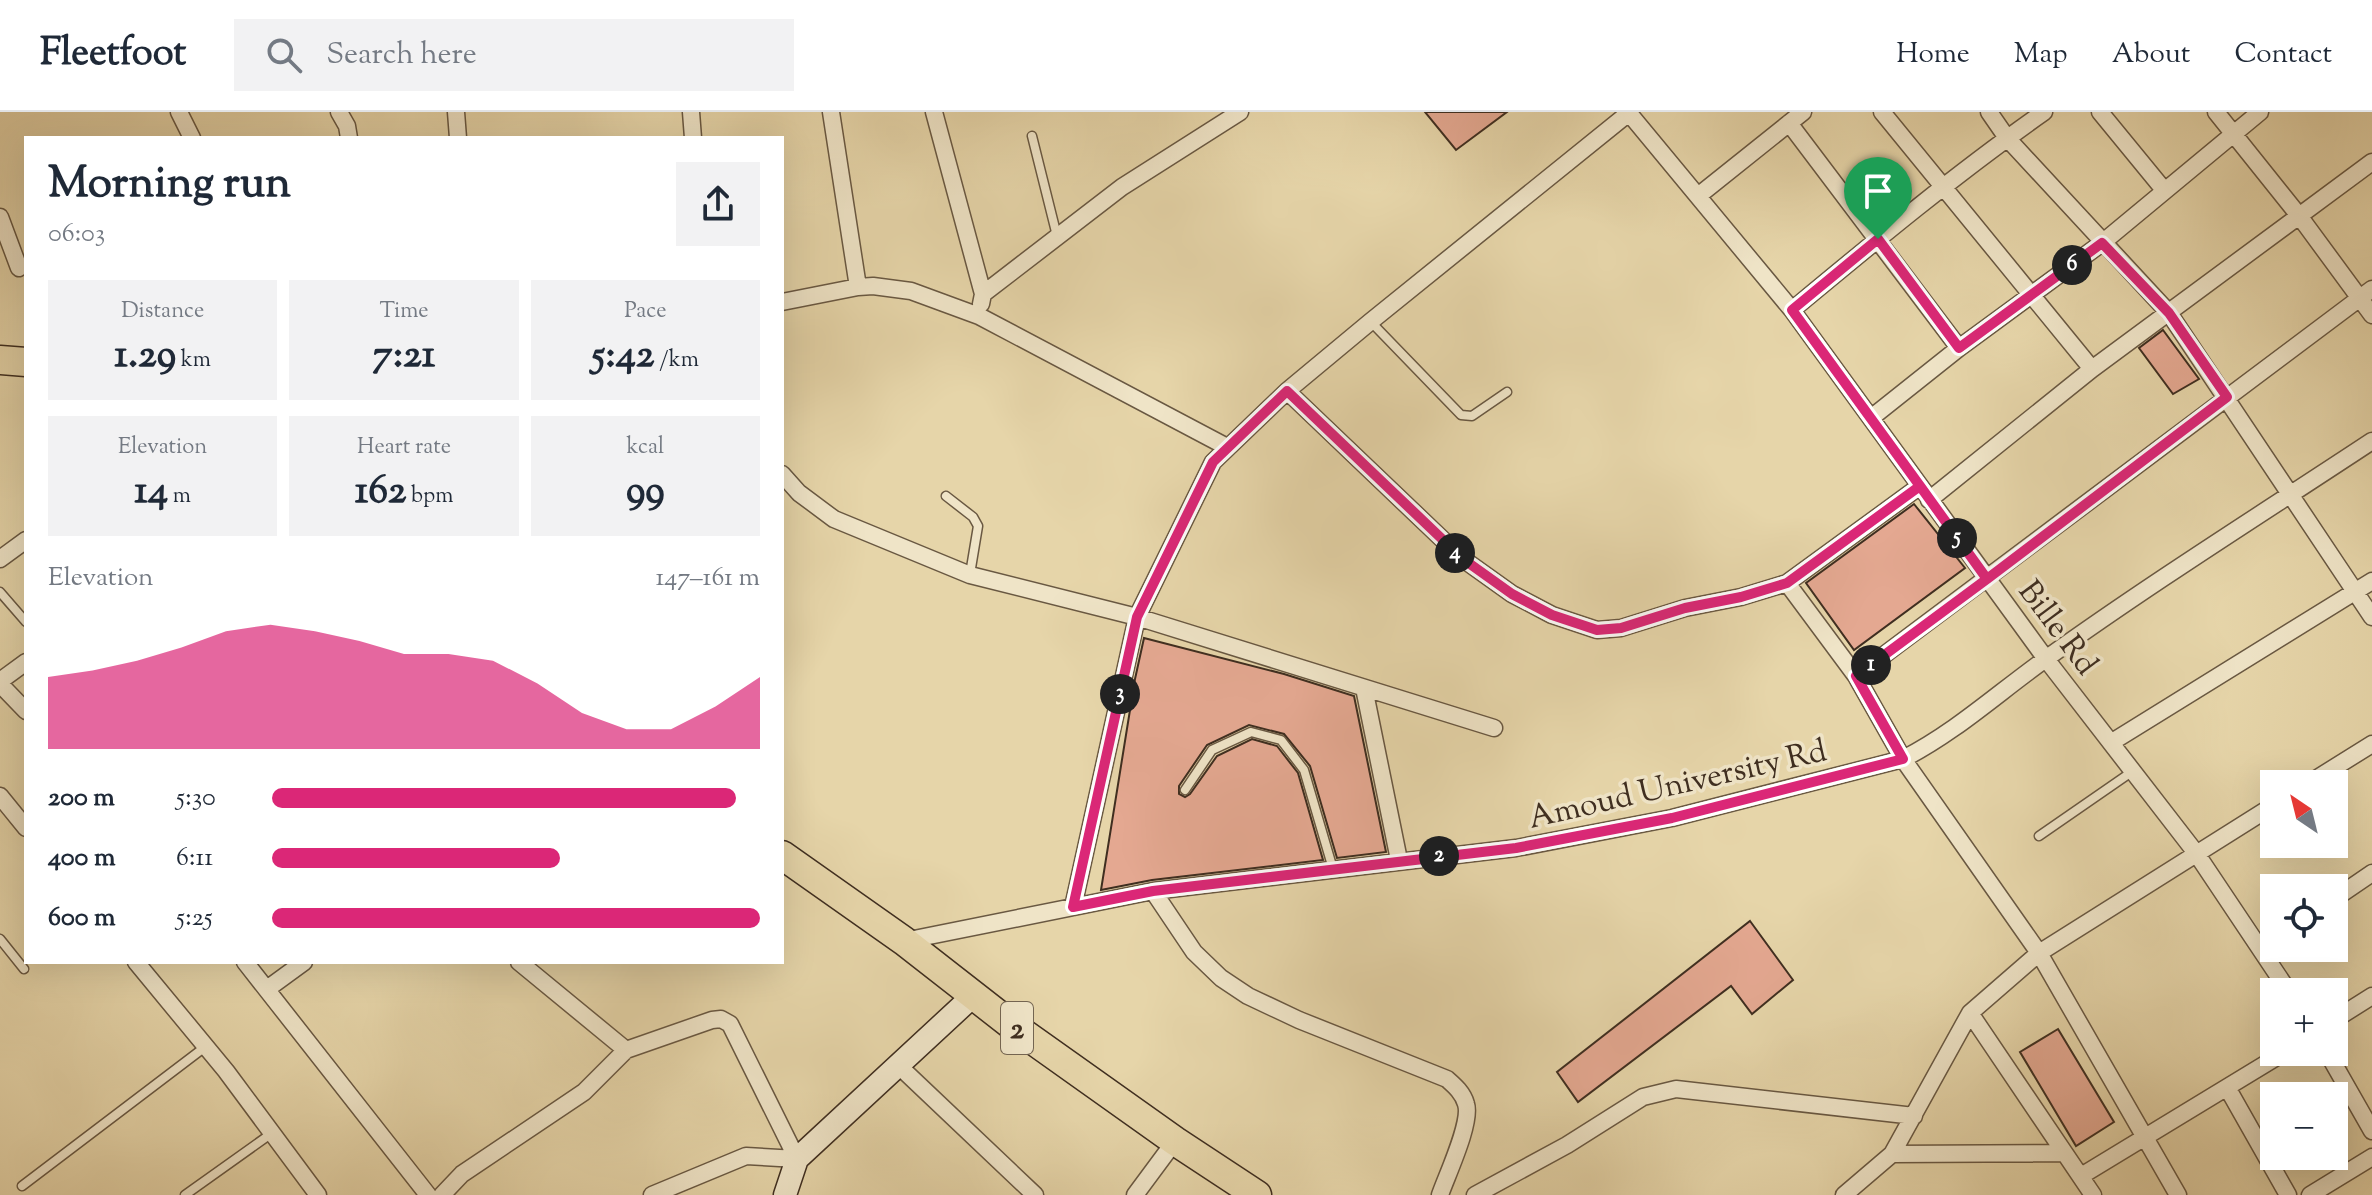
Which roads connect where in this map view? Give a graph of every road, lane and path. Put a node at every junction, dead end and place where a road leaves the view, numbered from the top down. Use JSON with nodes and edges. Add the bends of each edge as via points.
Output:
{"nodes":[{"id":1,"x":179,"y":112,"type":"edge"},
{"id":2,"x":339,"y":112,"type":"edge"},
{"id":3,"x":456,"y":112,"type":"edge"},
{"id":4,"x":691,"y":112,"type":"edge"},
{"id":5,"x":831,"y":112,"type":"edge"},
{"id":6,"x":934,"y":112,"type":"edge"},
{"id":7,"x":1240,"y":112,"type":"edge"},
{"id":8,"x":1629,"y":112,"type":"edge"},
{"id":9,"x":1882,"y":112,"type":"edge"},
{"id":10,"x":1989,"y":112,"type":"edge"},
{"id":11,"x":2044,"y":112,"type":"edge"},
{"id":12,"x":2100,"y":112,"type":"edge"},
{"id":13,"x":2216,"y":112,"type":"edge"},
{"id":14,"x":2260,"y":112,"type":"edge"},
{"id":15,"x":1796,"y":117,"type":"edge"},
{"id":16,"x":2233,"y":134,"type":"junction"},
{"id":17,"x":191,"y":136,"type":"edge"},
{"id":18,"x":349,"y":136,"type":"edge"},
{"id":19,"x":458,"y":136,"type":"edge"},
{"id":20,"x":693,"y":136,"type":"edge"},
{"id":21,"x":1032,"y":136,"type":"dead end"},
{"id":22,"x":2007,"y":138,"type":"junction"},
{"id":23,"x":2372,"y":162,"type":"edge"},
{"id":24,"x":1944,"y":188,"type":"junction"},
{"id":25,"x":2164,"y":190,"type":"junction"},
{"id":26,"x":1698,"y":196,"type":"junction"},
{"id":27,"x":0,"y":217,"type":"edge"},
{"id":28,"x":2300,"y":217,"type":"junction"},
{"id":29,"x":1057,"y":237,"type":"junction"},
{"id":30,"x":1878,"y":239,"type":"junction"},
{"id":31,"x":2102,"y":243,"type":"junction"},
{"id":32,"x":0,"y":258,"type":"edge"},
{"id":33,"x":22,"y":272,"type":"edge"},
{"id":34,"x":858,"y":287,"type":"junction"},
{"id":35,"x":2366,"y":293,"type":"edge"},
{"id":36,"x":983,"y":294,"type":"junction"},
{"id":37,"x":2032,"y":295,"type":"junction"},
{"id":38,"x":784,"y":302,"type":"edge"},
{"id":39,"x":1792,"y":310,"type":"junction"},
{"id":40,"x":2169,"y":313,"type":"junction"},
{"id":41,"x":2372,"y":315,"type":"edge"},
{"id":42,"x":979,"y":316,"type":"junction"},
{"id":43,"x":1370,"y":322,"type":"junction"},
{"id":44,"x":1959,"y":348,"type":"junction"},
{"id":45,"x":0,"y":360,"type":"edge"},
{"id":46,"x":24,"y":362,"type":"edge"},
{"id":47,"x":2092,"y":369,"type":"junction"},
{"id":48,"x":1287,"y":391,"type":"junction"},
{"id":49,"x":1507,"y":392,"type":"dead end"},
{"id":50,"x":2227,"y":397,"type":"junction"},
{"id":51,"x":1871,"y":418,"type":"junction"},
{"id":52,"x":2372,"y":441,"type":"edge"},
{"id":53,"x":1227,"y":447,"type":"junction"},
{"id":54,"x":784,"y":476,"type":"edge"},
{"id":55,"x":1925,"y":493,"type":"junction"},
{"id":56,"x":2292,"y":494,"type":"junction"},
{"id":57,"x":946,"y":496,"type":"dead end"},
{"id":58,"x":24,"y":541,"type":"edge"},
{"id":59,"x":0,"y":559,"type":"edge"},
{"id":60,"x":970,"y":575,"type":"junction"},
{"id":61,"x":1987,"y":579,"type":"junction"},
{"id":62,"x":2372,"y":581,"type":"edge"},
{"id":63,"x":1787,"y":583,"type":"junction"},
{"id":64,"x":2355,"y":591,"type":"junction"},
{"id":65,"x":0,"y":592,"type":"edge"},
{"id":66,"x":1137,"y":617,"type":"junction"},
{"id":67,"x":2372,"y":617,"type":"edge"},
{"id":68,"x":24,"y":620,"type":"edge"},
{"id":69,"x":2046,"y":659,"type":"junction"},
{"id":70,"x":24,"y":664,"type":"edge"},
{"id":71,"x":1856,"y":676,"type":"junction"},
{"id":72,"x":0,"y":683,"type":"edge"},
{"id":73,"x":1364,"y":688,"type":"junction"},
{"id":74,"x":24,"y":709,"type":"edge"},
{"id":75,"x":1494,"y":728,"type":"dead end"},
{"id":76,"x":2112,"y":742,"type":"junction"},
{"id":77,"x":2372,"y":744,"type":"edge"},
{"id":78,"x":1903,"y":759,"type":"junction"},
{"id":79,"x":2330,"y":770,"type":"edge"},
{"id":80,"x":2133,"y":771,"type":"junction"},
{"id":81,"x":1185,"y":790,"type":"dead end"},
{"id":82,"x":0,"y":796,"type":"edge"},
{"id":83,"x":2260,"y":814,"type":"edge"},
{"id":84,"x":24,"y":826,"type":"edge"},
{"id":85,"x":2039,"y":836,"type":"dead end"},
{"id":86,"x":2196,"y":853,"type":"junction"},
{"id":87,"x":784,"y":856,"type":"edge"},
{"id":88,"x":1399,"y":860,"type":"junction"},
{"id":89,"x":1333,"y":869,"type":"junction"},
{"id":90,"x":2372,"y":873,"type":"edge"},
{"id":91,"x":2348,"y":889,"type":"edge"},
{"id":92,"x":1153,"y":891,"type":"junction"},
{"id":93,"x":1073,"y":907,"type":"junction"},
{"id":94,"x":2260,"y":933,"type":"edge"},
{"id":95,"x":0,"y":939,"type":"edge"},
{"id":96,"x":904,"y":941,"type":"junction"},
{"id":97,"x":2039,"y":953,"type":"junction"},
{"id":98,"x":138,"y":964,"type":"edge"},
{"id":99,"x":247,"y":964,"type":"edge"},
{"id":100,"x":301,"y":964,"type":"edge"},
{"id":101,"x":528,"y":965,"type":"edge"},
{"id":102,"x":24,"y":969,"type":"dead end"},
{"id":103,"x":267,"y":989,"type":"junction"},
{"id":104,"x":974,"y":995,"type":"junction"},
{"id":105,"x":2372,"y":996,"type":"edge"},
{"id":106,"x":2348,"y":1011,"type":"edge"},
{"id":107,"x":1970,"y":1013,"type":"junction"},
{"id":108,"x":205,"y":1047,"type":"junction"},
{"id":109,"x":626,"y":1050,"type":"junction"},
{"id":110,"x":899,"y":1066,"type":"junction"},
{"id":111,"x":2263,"y":1066,"type":"edge"},
{"id":112,"x":2335,"y":1066,"type":"edge"},
{"id":113,"x":2228,"y":1089,"type":"junction"},
{"id":114,"x":1914,"y":1116,"type":"junction"},
{"id":115,"x":2372,"y":1131,"type":"edge"},
{"id":116,"x":272,"y":1133,"type":"junction"},
{"id":117,"x":2145,"y":1138,"type":"junction"},
{"id":118,"x":1175,"y":1141,"type":"junction"},
{"id":119,"x":2064,"y":1153,"type":"junction"},
{"id":120,"x":1892,"y":1154,"type":"junction"},
{"id":121,"x":2372,"y":1157,"type":"edge"},
{"id":122,"x":797,"y":1159,"type":"junction"},
{"id":123,"x":2081,"y":1176,"type":"junction"},
{"id":124,"x":22,"y":1186,"type":"dead end"},
{"id":125,"x":185,"y":1195,"type":"edge"},
{"id":126,"x":318,"y":1195,"type":"edge"},
{"id":127,"x":428,"y":1195,"type":"edge"},
{"id":128,"x":442,"y":1195,"type":"edge"},
{"id":129,"x":652,"y":1195,"type":"edge"},
{"id":130,"x":785,"y":1195,"type":"edge"},
{"id":131,"x":1035,"y":1195,"type":"edge"},
{"id":132,"x":1135,"y":1195,"type":"edge"},
{"id":133,"x":1257,"y":1195,"type":"edge"},
{"id":134,"x":1440,"y":1195,"type":"edge"},
{"id":135,"x":1475,"y":1195,"type":"edge"},
{"id":136,"x":1844,"y":1195,"type":"edge"},
{"id":137,"x":2093,"y":1195,"type":"edge"},
{"id":138,"x":2178,"y":1195,"type":"edge"},
{"id":139,"x":2288,"y":1195,"type":"edge"},
{"id":140,"x":2310,"y":1195,"type":"edge"}],
"edges":[{"from":1,"to":17,"type":"street"},
{"from":2,"to":18,"type":"street"},
{"from":3,"to":19,"type":"street"},
{"from":4,"to":20,"type":"street"},
{"from":5,"to":34,"type":"street"},
{"from":6,"to":36,"type":"street"},
{"from":7,"to":29,"type":"street","via":[[1122,187]]},
{"from":8,"to":26,"type":"street","name":"Bille Rd"},
{"from":8,"to":43,"type":"street"},
{"from":9,"to":24,"type":"street"},
{"from":10,"to":22,"type":"street"},
{"from":11,"to":22,"type":"street"},
{"from":12,"to":25,"type":"street"},
{"from":13,"to":16,"type":"street"},
{"from":14,"to":16,"type":"street"},
{"from":15,"to":26,"type":"street"},
{"from":15,"to":30,"type":"street"},
{"from":16,"to":25,"type":"street"},
{"from":16,"to":28,"type":"street"},
{"from":21,"to":29,"type":"lane"},
{"from":22,"to":24,"type":"street"},
{"from":22,"to":31,"type":"street"},
{"from":23,"to":28,"type":"street"},
{"from":24,"to":30,"type":"street"},
{"from":24,"to":37,"type":"street"},
{"from":25,"to":31,"type":"street"},
{"from":26,"to":39,"type":"street","name":"Bille Rd"},
{"from":27,"to":33,"type":"street"},
{"from":28,"to":35,"type":"street"},
{"from":28,"to":40,"type":"street"},
{"from":29,"to":36,"type":"street"},
{"from":30,"to":39,"type":"street"},
{"from":30,"to":44,"type":"street"},
{"from":31,"to":37,"type":"street"},
{"from":31,"to":40,"type":"street"},
{"from":32,"to":33,"type":"street"},
{"from":34,"to":38,"type":"street"},
{"from":34,"to":42,"type":"street","via":[[911,291]]},
{"from":35,"to":41,"type":"street"},
{"from":35,"to":50,"type":"street"},
{"from":36,"to":42,"type":"street"},
{"from":37,"to":44,"type":"street"},
{"from":37,"to":47,"type":"street"},
{"from":39,"to":51,"type":"street","name":"Bille Rd"},
{"from":40,"to":47,"type":"street"},
{"from":40,"to":50,"type":"street"},
{"from":42,"to":53,"type":"street"},
{"from":43,"to":48,"type":"street"},
{"from":43,"to":49,"type":"lane","via":[[1461,415],[1472,416]]},
{"from":44,"to":51,"type":"street"},
{"from":45,"to":46,"type":"highway"},
{"from":47,"to":55,"type":"street"},
{"from":48,"to":53,"type":"street"},
{"from":48,"to":63,"type":"street","via":[[1463,559],[1512,594],[1574,624],[1597,630],[1621,628]]},
{"from":50,"to":56,"type":"street"},
{"from":50,"to":61,"type":"street"},
{"from":51,"to":55,"type":"street","name":"Bille Rd"},
{"from":52,"to":56,"type":"street","name":"Amoud University Rd"},
{"from":53,"to":66,"type":"street","via":[[1193,498]]},
{"from":54,"to":60,"type":"street","via":[[834,519]]},
{"from":55,"to":61,"type":"street","name":"Bille Rd"},
{"from":55,"to":63,"type":"street"},
{"from":56,"to":64,"type":"street"},
{"from":56,"to":69,"type":"street","name":"Amoud University Rd"},
{"from":57,"to":60,"type":"lane","via":[[978,526]]},
{"from":58,"to":59,"type":"street"},
{"from":60,"to":66,"type":"street"},
{"from":61,"to":69,"type":"street","name":"Bille Rd"},
{"from":61,"to":71,"type":"street"},
{"from":62,"to":64,"type":"street"},
{"from":63,"to":71,"type":"street"},
{"from":64,"to":67,"type":"street"},
{"from":64,"to":76,"type":"street"},
{"from":65,"to":68,"type":"lane"},
{"from":66,"to":73,"type":"street"},
{"from":66,"to":93,"type":"street"},
{"from":69,"to":76,"type":"street","name":"Bille Rd"},
{"from":69,"to":78,"type":"street","name":"Amoud University Rd","via":[[1976,714]]},
{"from":70,"to":72,"type":"street"},
{"from":71,"to":78,"type":"street"},
{"from":72,"to":74,"type":"street"},
{"from":73,"to":75,"type":"street"},
{"from":73,"to":88,"type":"street"},
{"from":76,"to":80,"type":"street","name":"Bille Rd"},
{"from":77,"to":79,"type":"street"},
{"from":78,"to":88,"type":"street","name":"Amoud University Rd","via":[[1672,818],[1516,848]]},
{"from":78,"to":97,"type":"street"},
{"from":80,"to":85,"type":"lane"},
{"from":80,"to":86,"type":"street","name":"Bille Rd"},
{"from":81,"to":89,"type":"lane","via":[[1212,750],[1251,732],[1281,740],[1304,770]]},
{"from":82,"to":84,"type":"street"},
{"from":83,"to":86,"type":"street"},
{"from":86,"to":94,"type":"street","name":"Bille Rd"},
{"from":86,"to":97,"type":"street"},
{"from":87,"to":96,"type":"highway","number":"2"},
{"from":88,"to":89,"type":"street","name":"Amoud University Rd"},
{"from":89,"to":92,"type":"street","name":"Amoud University Rd"},
{"from":90,"to":91,"type":"street"},
{"from":92,"to":93,"type":"street","name":"Amoud University Rd"},
{"from":92,"to":134,"type":"street","via":[[1194,952],[1248,996],[1447,1079],[1458,1089],[1467,1105],[1466,1120]]},
{"from":93,"to":96,"type":"street","name":"Amoud University Rd"},
{"from":95,"to":102,"type":"lane"},
{"from":96,"to":104,"type":"highway","number":"2"},
{"from":97,"to":107,"type":"street"},
{"from":97,"to":117,"type":"street"},
{"from":98,"to":108,"type":"street"},
{"from":99,"to":103,"type":"street"},
{"from":100,"to":103,"type":"street"},
{"from":101,"to":109,"type":"street"},
{"from":103,"to":127,"type":"street"},
{"from":104,"to":110,"type":"street"},
{"from":104,"to":118,"type":"highway","number":"2"},
{"from":105,"to":106,"type":"street"},
{"from":107,"to":114,"type":"street"},
{"from":107,"to":119,"type":"street"},
{"from":108,"to":116,"type":"street"},
{"from":108,"to":124,"type":"lane"},
{"from":109,"to":122,"type":"street","via":[[712,1020],[730,1024]]},
{"from":109,"to":128,"type":"street","via":[[584,1092],[462,1174]]},
{"from":110,"to":122,"type":"street"},
{"from":110,"to":131,"type":"street"},
{"from":111,"to":113,"type":"street"},
{"from":112,"to":115,"type":"street"},
{"from":113,"to":117,"type":"street"},
{"from":113,"to":139,"type":"street"},
{"from":114,"to":120,"type":"street"},
{"from":114,"to":135,"type":"street","via":[[1676,1089],[1643,1097]]},
{"from":116,"to":125,"type":"lane"},
{"from":116,"to":126,"type":"street"},
{"from":117,"to":123,"type":"street"},
{"from":117,"to":138,"type":"street"},
{"from":118,"to":132,"type":"street"},
{"from":118,"to":133,"type":"highway","number":"2"},
{"from":119,"to":120,"type":"street"},
{"from":119,"to":123,"type":"street"},
{"from":120,"to":136,"type":"street"},
{"from":121,"to":140,"type":"street"},
{"from":122,"to":129,"type":"street","via":[[746,1156]]},
{"from":122,"to":130,"type":"street"},
{"from":123,"to":137,"type":"street"}]}
